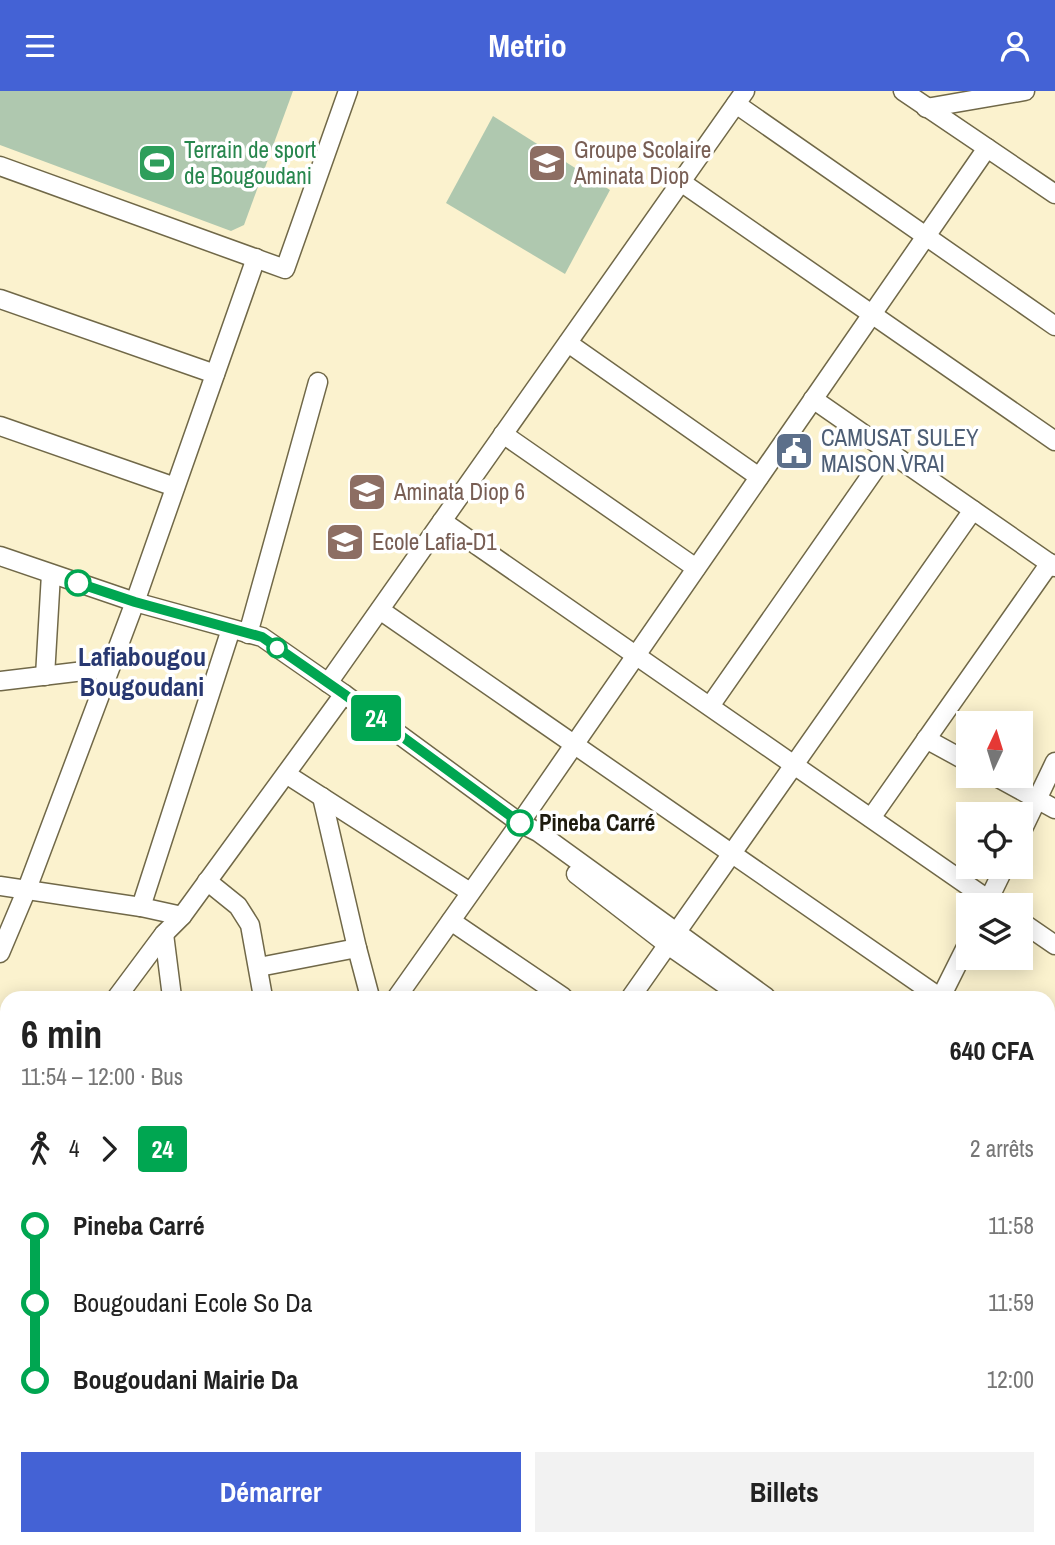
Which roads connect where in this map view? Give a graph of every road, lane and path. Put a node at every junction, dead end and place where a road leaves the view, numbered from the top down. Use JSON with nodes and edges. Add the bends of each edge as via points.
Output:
{"nodes":[{"id":1,"x":348,"y":91,"type":"edge"},
{"id":2,"x":902,"y":91,"type":"edge"},
{"id":3,"x":1025,"y":91,"type":"edge"},
{"id":4,"x":740,"y":98,"type":"edge"},
{"id":5,"x":926,"y":108,"type":"junction"},
{"id":6,"x":987,"y":148,"type":"junction"},
{"id":7,"x":0,"y":166,"type":"edge"},
{"id":8,"x":681,"y":182,"type":"junction"},
{"id":9,"x":1055,"y":194,"type":"edge"},
{"id":10,"x":926,"y":236,"type":"junction"},
{"id":11,"x":256,"y":258,"type":"junction"},
{"id":12,"x":0,"y":299,"type":"edge"},
{"id":13,"x":872,"y":314,"type":"junction"},
{"id":14,"x":1055,"y":326,"type":"edge"},
{"id":15,"x":568,"y":343,"type":"junction"},
{"id":16,"x":215,"y":374,"type":"junction"},
{"id":17,"x":318,"y":381,"type":"dead end"},
{"id":18,"x":813,"y":399,"type":"junction"},
{"id":19,"x":0,"y":426,"type":"edge"},
{"id":20,"x":503,"y":434,"type":"junction"},
{"id":21,"x":1055,"y":441,"type":"edge"},
{"id":22,"x":888,"y":451,"type":"junction"},
{"id":23,"x":759,"y":477,"type":"junction"},
{"id":24,"x":176,"y":487,"type":"junction"},
{"id":25,"x":973,"y":510,"type":"junction"},
{"id":26,"x":442,"y":520,"type":"junction"},
{"id":27,"x":0,"y":556,"type":"edge"},
{"id":28,"x":1052,"y":565,"type":"edge"},
{"id":29,"x":696,"y":568,"type":"junction"},
{"id":30,"x":51,"y":574,"type":"junction"},
{"id":31,"x":135,"y":602,"type":"junction"},
{"id":32,"x":380,"y":610,"type":"junction"},
{"id":33,"x":240,"y":631,"type":"junction"},
{"id":34,"x":635,"y":655,"type":"junction"},
{"id":35,"x":109,"y":668,"type":"junction"},
{"id":36,"x":45,"y":676,"type":"junction"},
{"id":37,"x":0,"y":681,"type":"edge"},
{"id":38,"x":328,"y":683,"type":"junction"},
{"id":39,"x":344,"y":694,"type":"junction"},
{"id":40,"x":709,"y":706,"type":"junction"},
{"id":41,"x":926,"y":739,"type":"junction"},
{"id":42,"x":573,"y":744,"type":"junction"},
{"id":43,"x":956,"y":755,"type":"edge"},
{"id":44,"x":1055,"y":762,"type":"edge"},
{"id":45,"x":794,"y":765,"type":"junction"},
{"id":46,"x":286,"y":774,"type":"junction"},
{"id":47,"x":1017,"y":788,"type":"edge"},
{"id":48,"x":322,"y":797,"type":"junction"},
{"id":49,"x":1037,"y":799,"type":"junction"},
{"id":50,"x":1033,"y":807,"type":"edge"},
{"id":51,"x":1055,"y":809,"type":"edge"},
{"id":52,"x":871,"y":818,"type":"junction"},
{"id":53,"x":520,"y":823,"type":"junction"},
{"id":54,"x":732,"y":854,"type":"junction"},
{"id":55,"x":208,"y":881,"type":"junction"},
{"id":56,"x":0,"y":886,"type":"edge"},
{"id":57,"x":27,"y":889,"type":"junction"},
{"id":58,"x":470,"y":892,"type":"junction"},
{"id":59,"x":977,"y":893,"type":"edge"},
{"id":60,"x":141,"y":907,"type":"junction"},
{"id":61,"x":182,"y":916,"type":"junction"},
{"id":62,"x":451,"y":921,"type":"junction"},
{"id":63,"x":1033,"y":930,"type":"edge"},
{"id":64,"x":164,"y":934,"type":"junction"},
{"id":65,"x":672,"y":939,"type":"junction"},
{"id":66,"x":1055,"y":945,"type":"edge"},
{"id":67,"x":357,"y":948,"type":"junction"},
{"id":68,"x":0,"y":953,"type":"edge"},
{"id":69,"x":956,"y":966,"type":"edge"},
{"id":70,"x":259,"y":967,"type":"junction"},
{"id":71,"x":121,"y":991,"type":"edge"},
{"id":72,"x":171,"y":991,"type":"edge"},
{"id":73,"x":263,"y":991,"type":"edge"},
{"id":74,"x":368,"y":991,"type":"edge"},
{"id":75,"x":401,"y":991,"type":"edge"},
{"id":76,"x":554,"y":991,"type":"edge"},
{"id":77,"x":635,"y":991,"type":"edge"},
{"id":78,"x":736,"y":991,"type":"edge"},
{"id":79,"x":756,"y":991,"type":"edge"},
{"id":80,"x":931,"y":991,"type":"edge"},
{"id":81,"x":943,"y":991,"type":"edge"}],
"edges":[{"from":1,"to":11,"type":"street","via":[[285,269]]},
{"from":2,"to":5,"type":"street"},
{"from":3,"to":5,"type":"street"},
{"from":4,"to":8,"type":"street"},
{"from":4,"to":10,"type":"street"},
{"from":5,"to":6,"type":"street"},
{"from":6,"to":9,"type":"street"},
{"from":6,"to":10,"type":"street"},
{"from":7,"to":11,"type":"street"},
{"from":8,"to":13,"type":"street"},
{"from":8,"to":15,"type":"street"},
{"from":10,"to":13,"type":"street"},
{"from":10,"to":14,"type":"street"},
{"from":11,"to":16,"type":"street"},
{"from":12,"to":16,"type":"street"},
{"from":13,"to":18,"type":"street"},
{"from":13,"to":21,"type":"street"},
{"from":15,"to":20,"type":"street"},
{"from":15,"to":23,"type":"street"},
{"from":16,"to":24,"type":"street"},
{"from":17,"to":33,"type":"street"},
{"from":18,"to":22,"type":"street"},
{"from":18,"to":23,"type":"street"},
{"from":19,"to":24,"type":"street"},
{"from":20,"to":26,"type":"street"},
{"from":20,"to":29,"type":"street"},
{"from":22,"to":25,"type":"street"},
{"from":22,"to":40,"type":"street"},
{"from":23,"to":29,"type":"street"},
{"from":24,"to":31,"type":"street"},
{"from":25,"to":28,"type":"street"},
{"from":25,"to":45,"type":"street"},
{"from":26,"to":32,"type":"street"},
{"from":26,"to":34,"type":"street"},
{"from":27,"to":30,"type":"street"},
{"from":28,"to":41,"type":"street"},
{"from":29,"to":34,"type":"street"},
{"from":30,"to":31,"type":"street"},
{"from":30,"to":36,"type":"street"},
{"from":31,"to":33,"type":"street"},
{"from":31,"to":35,"type":"street"},
{"from":32,"to":38,"type":"street"},
{"from":32,"to":42,"type":"street"},
{"from":33,"to":38,"type":"street","via":[[262,637]]},
{"from":33,"to":60,"type":"street"},
{"from":34,"to":40,"type":"street"},
{"from":34,"to":42,"type":"street"},
{"from":35,"to":36,"type":"street"},
{"from":35,"to":57,"type":"street"},
{"from":36,"to":37,"type":"street"},
{"from":38,"to":39,"type":"street"},
{"from":39,"to":46,"type":"street"},
{"from":39,"to":53,"type":"street"},
{"from":40,"to":45,"type":"street"},
{"from":41,"to":43,"type":"street"},
{"from":41,"to":52,"type":"street"},
{"from":42,"to":53,"type":"street"},
{"from":42,"to":54,"type":"street"},
{"from":44,"to":49,"type":"street"},
{"from":45,"to":52,"type":"street"},
{"from":45,"to":54,"type":"street"},
{"from":46,"to":48,"type":"street"},
{"from":46,"to":55,"type":"street"},
{"from":47,"to":49,"type":"street"},
{"from":48,"to":58,"type":"street"},
{"from":48,"to":67,"type":"street"},
{"from":49,"to":50,"type":"street"},
{"from":49,"to":51,"type":"street"},
{"from":52,"to":59,"type":"street"},
{"from":53,"to":58,"type":"street"},
{"from":53,"to":65,"type":"street","via":[[530,839]]},
{"from":54,"to":65,"type":"street"},
{"from":54,"to":80,"type":"street"},
{"from":55,"to":61,"type":"street"},
{"from":55,"to":70,"type":"street","via":[[238,906],[250,925]]},
{"from":56,"to":57,"type":"street"},
{"from":57,"to":60,"type":"street"},
{"from":57,"to":68,"type":"street"},
{"from":58,"to":62,"type":"street"},
{"from":60,"to":61,"type":"street"},
{"from":61,"to":64,"type":"street"},
{"from":62,"to":75,"type":"street"},
{"from":62,"to":76,"type":"street"},
{"from":63,"to":66,"type":"street"},
{"from":64,"to":71,"type":"street"},
{"from":64,"to":72,"type":"street"},
{"from":65,"to":77,"type":"street"},
{"from":65,"to":78,"type":"street"},
{"from":65,"to":79,"type":"street"},
{"from":67,"to":70,"type":"street"},
{"from":67,"to":74,"type":"street"},
{"from":69,"to":81,"type":"street"},
{"from":70,"to":73,"type":"street"}]}
